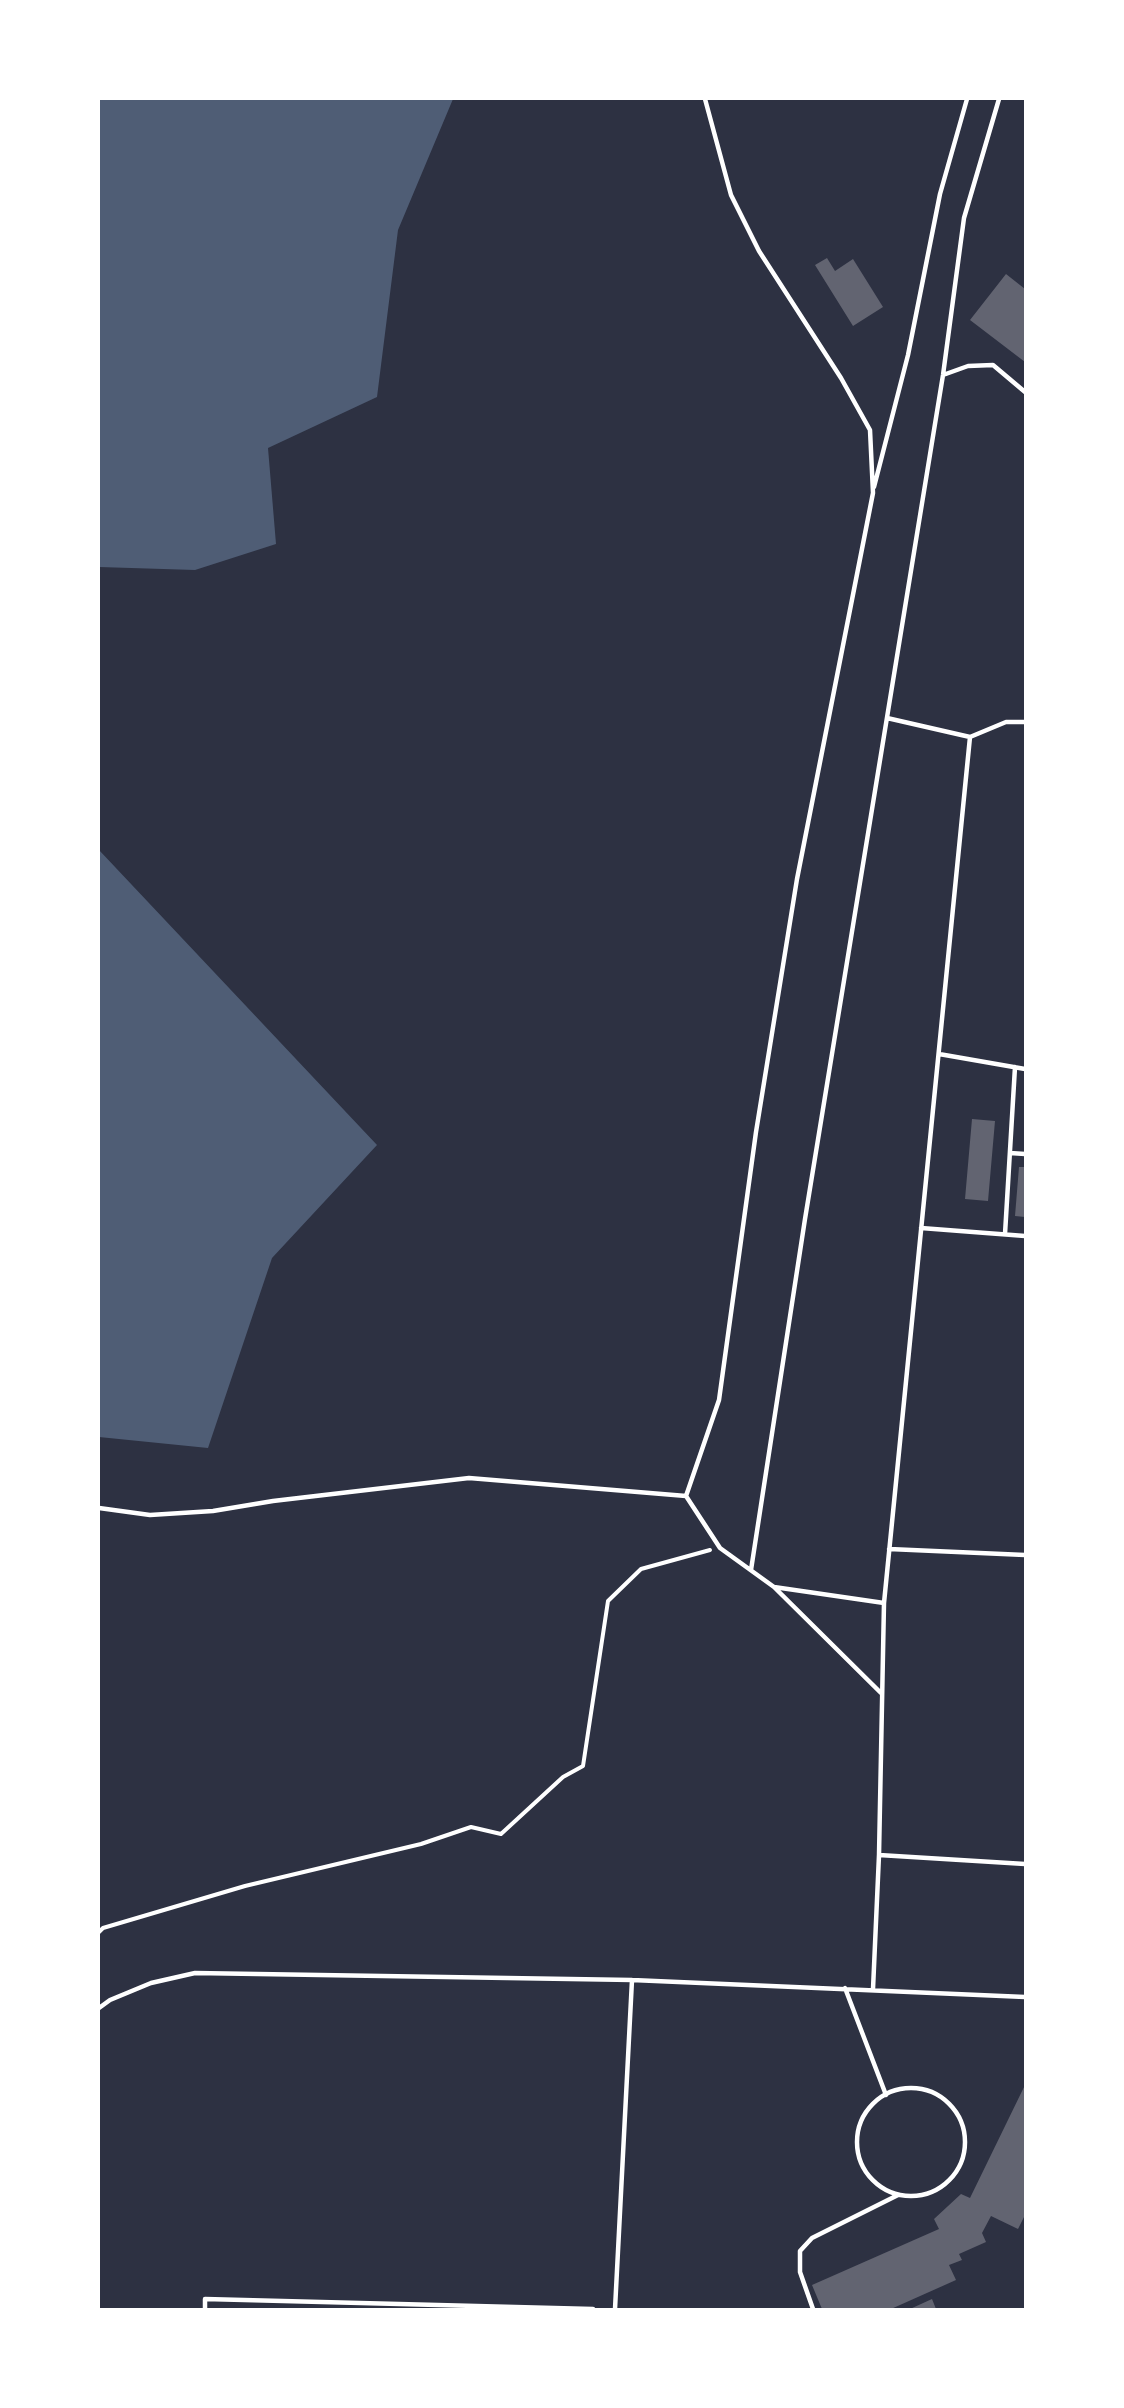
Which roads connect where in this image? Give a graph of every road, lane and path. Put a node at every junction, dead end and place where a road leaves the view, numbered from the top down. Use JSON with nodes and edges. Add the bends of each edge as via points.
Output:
{"nodes":[{"id":1,"x":705,"y":99,"type":"edge"},
{"id":2,"x":966,"y":99,"type":"edge"},
{"id":3,"x":999,"y":99,"type":"edge"},
{"id":4,"x":943,"y":375,"type":"junction"},
{"id":5,"x":1025,"y":392,"type":"edge"},
{"id":6,"x":873,"y":493,"type":"junction"},
{"id":7,"x":887,"y":718,"type":"junction"},
{"id":8,"x":1025,"y":722,"type":"edge"},
{"id":9,"x":970,"y":737,"type":"junction"},
{"id":10,"x":939,"y":1054,"type":"junction"},
{"id":11,"x":1015,"y":1067,"type":"junction"},
{"id":12,"x":1025,"y":1069,"type":"edge"},
{"id":13,"x":1010,"y":1154,"type":"junction"},
{"id":14,"x":1025,"y":1154,"type":"edge"},
{"id":15,"x":921,"y":1228,"type":"junction"},
{"id":16,"x":1005,"y":1234,"type":"junction"},
{"id":17,"x":1025,"y":1236,"type":"edge"},
{"id":18,"x":686,"y":1496,"type":"junction"},
{"id":19,"x":99,"y":1508,"type":"edge"},
{"id":20,"x":720,"y":1548,"type":"junction"},
{"id":21,"x":890,"y":1549,"type":"junction"},
{"id":22,"x":1025,"y":1554,"type":"edge"},
{"id":23,"x":751,"y":1570,"type":"junction"},
{"id":24,"x":774,"y":1587,"type":"junction"},
{"id":25,"x":884,"y":1603,"type":"junction"},
{"id":26,"x":882,"y":1693,"type":"junction"},
{"id":27,"x":879,"y":1856,"type":"junction"},
{"id":28,"x":1025,"y":1864,"type":"edge"},
{"id":29,"x":99,"y":1932,"type":"edge"},
{"id":30,"x":632,"y":1980,"type":"junction"},
{"id":31,"x":846,"y":1988,"type":"junction"},
{"id":32,"x":873,"y":1989,"type":"junction"},
{"id":33,"x":1025,"y":1997,"type":"edge"},
{"id":34,"x":99,"y":2008,"type":"edge"},
{"id":35,"x":886,"y":2095,"type":"junction"},
{"id":36,"x":898,"y":2195,"type":"junction"},
{"id":37,"x":285,"y":2301,"type":"junction"},
{"id":38,"x":478,"y":2307,"type":"edge"},
{"id":39,"x":205,"y":2309,"type":"edge"},
{"id":40,"x":285,"y":2309,"type":"edge"},
{"id":41,"x":593,"y":2309,"type":"edge"},
{"id":42,"x":615,"y":2309,"type":"edge"},
{"id":43,"x":813,"y":2309,"type":"edge"}],
"edges":[{"from":1,"to":6,"type":"lane","via":[[731,195],[759,251],[870,430]]},
{"from":2,"to":6,"type":"lane","via":[[940,194],[908,355]]},
{"from":3,"to":4,"type":"lane","via":[[964,218]]},
{"from":4,"to":5,"type":"lane","via":[[968,366],[993,365]]},
{"from":4,"to":7,"type":"lane"},
{"from":6,"to":18,"type":"lane","via":[[795,891],[718,1400]]},
{"from":7,"to":9,"type":"lane"},
{"from":7,"to":23,"type":"lane"},
{"from":8,"to":9,"type":"lane","via":[[1006,722]]},
{"from":9,"to":10,"type":"lane"},
{"from":10,"to":11,"type":"lane"},
{"from":10,"to":15,"type":"lane"},
{"from":11,"to":12,"type":"lane"},
{"from":11,"to":13,"type":"lane"},
{"from":13,"to":14,"type":"lane"},
{"from":13,"to":16,"type":"lane"},
{"from":15,"to":16,"type":"lane"},
{"from":15,"to":21,"type":"lane"},
{"from":16,"to":17,"type":"lane"},
{"from":18,"to":19,"type":"lane","via":[[469,1478],[213,1511],[150,1515]]},
{"from":18,"to":20,"type":"lane"},
{"from":20,"to":23,"type":"lane"},
{"from":20,"to":29,"type":"path","via":[[641,1569],[608,1601],[583,1766],[563,1777],[501,1834],[471,1827],[421,1844],[245,1886]]},
{"from":21,"to":22,"type":"lane"},
{"from":21,"to":25,"type":"lane"},
{"from":23,"to":24,"type":"lane"},
{"from":24,"to":25,"type":"lane"},
{"from":24,"to":26,"type":"lane"},
{"from":25,"to":26,"type":"lane"},
{"from":26,"to":27,"type":"lane"},
{"from":27,"to":28,"type":"lane"},
{"from":27,"to":32,"type":"lane"},
{"from":30,"to":31,"type":"lane"},
{"from":30,"to":34,"type":"lane","via":[[195,1973],[151,1983]]},
{"from":30,"to":42,"type":"lane"},
{"from":31,"to":32,"type":"lane"},
{"from":31,"to":35,"type":"lane"},
{"from":32,"to":33,"type":"lane"},
{"from":35,"to":36,"type":"lane","via":[[871,2106],[861,2122],[857,2140],[868,2175],[881,2188]]},
{"from":35,"to":36,"type":"lane","via":[[919,2088],[935,2093],[960,2117],[965,2133],[960,2167],[950,2181],[934,2192]]},
{"from":36,"to":43,"type":"lane","via":[[812,2238],[800,2252],[800,2272]]},
{"from":37,"to":38,"type":"lane"},
{"from":37,"to":39,"type":"lane","via":[[205,2299]]},
{"from":37,"to":40,"type":"lane"},
{"from":38,"to":41,"type":"lane"}]}
